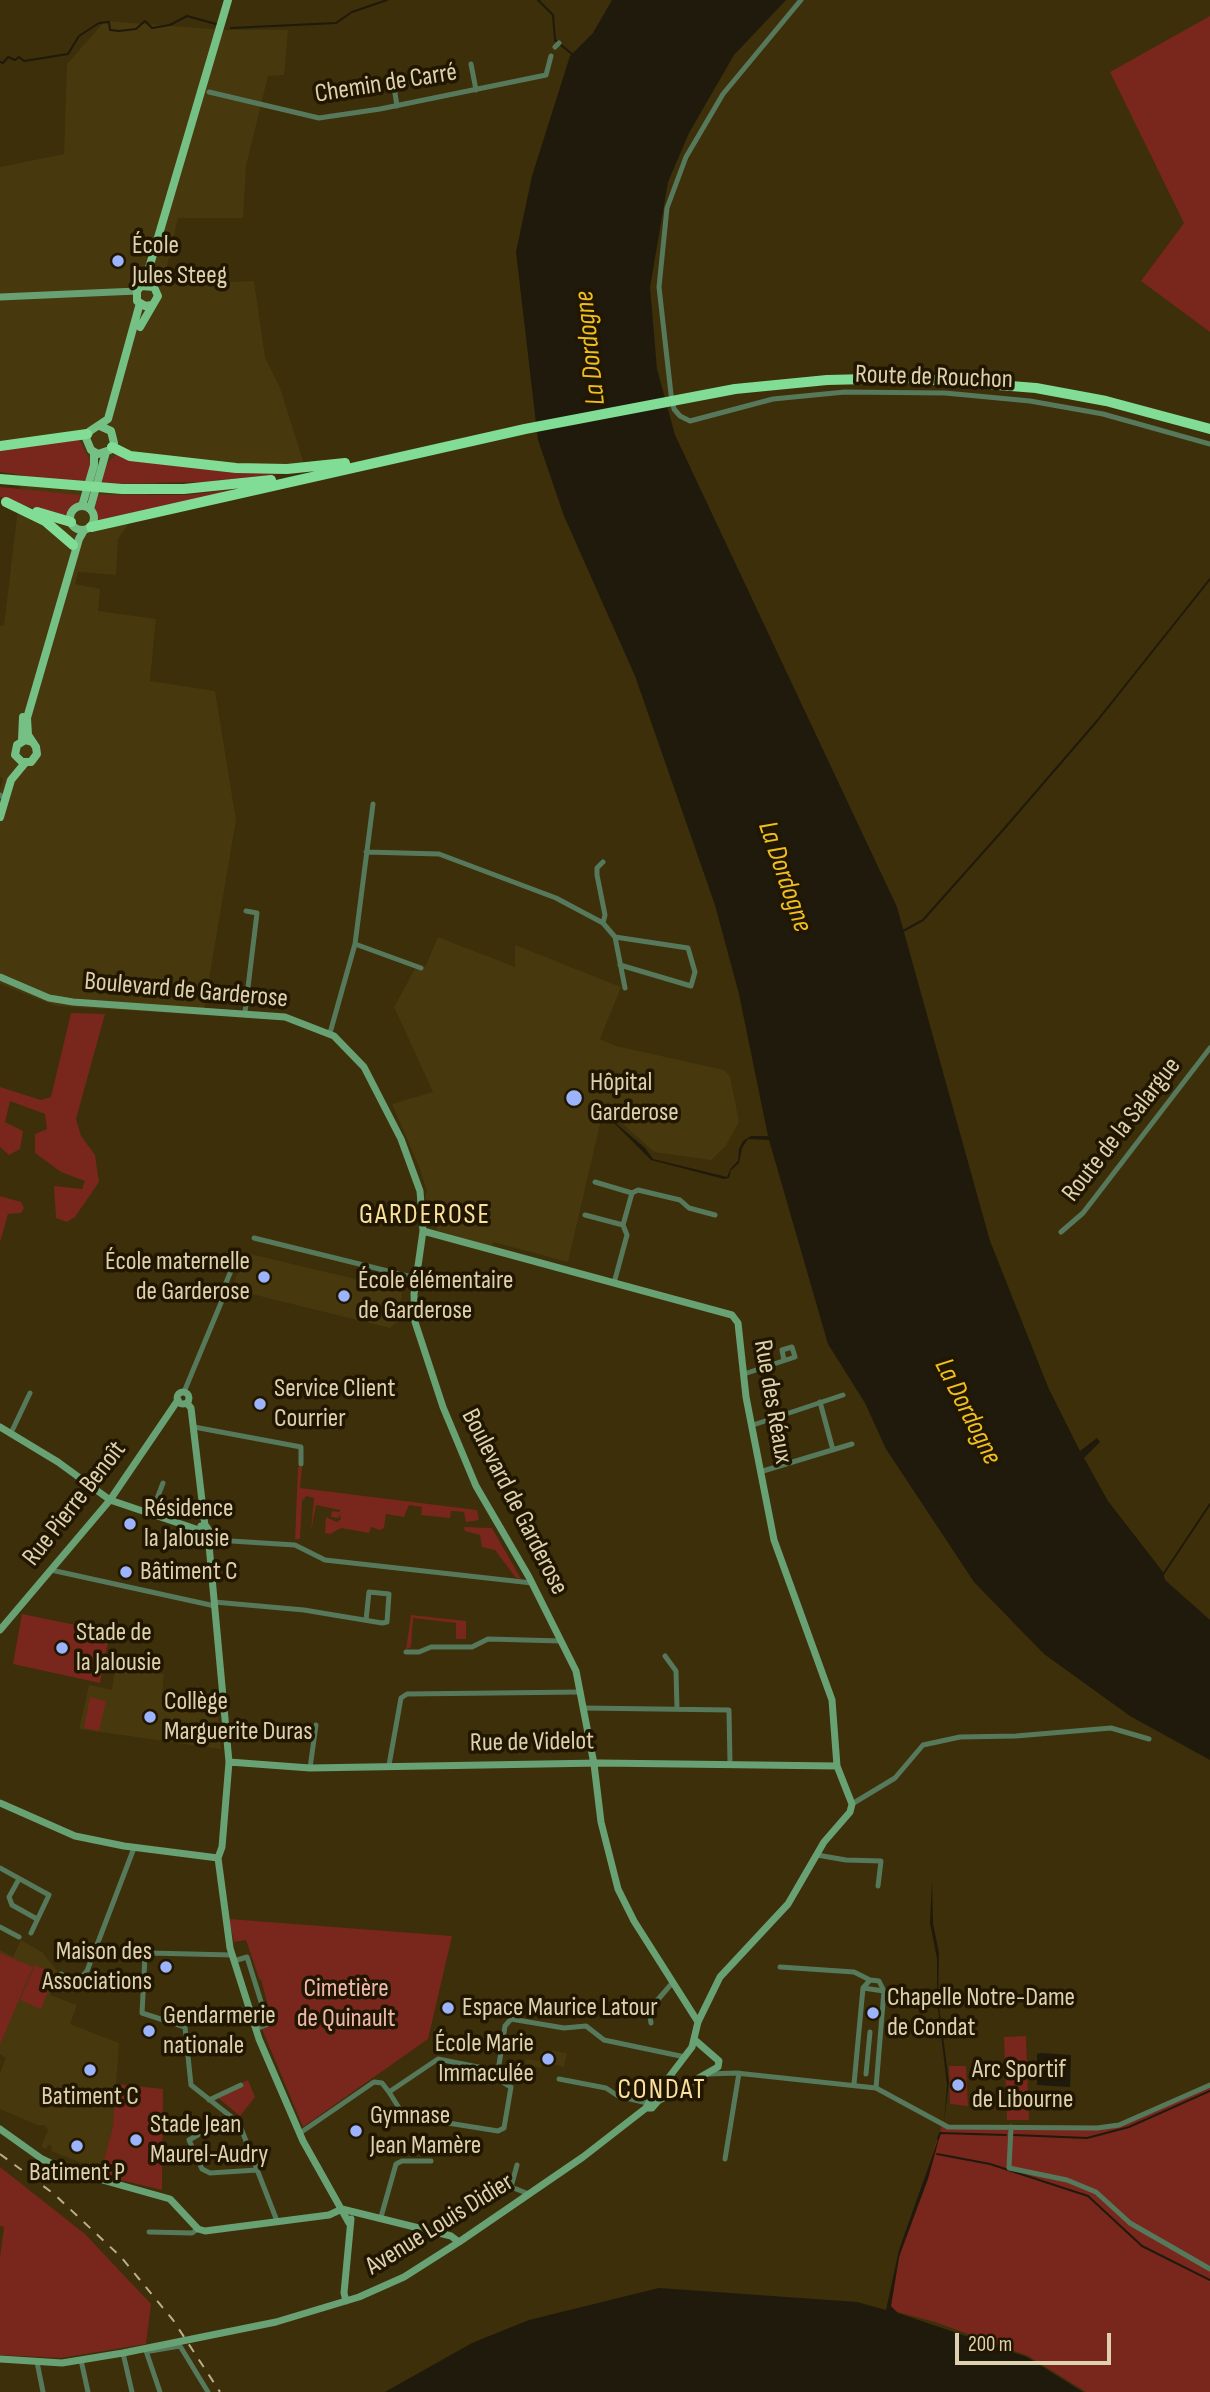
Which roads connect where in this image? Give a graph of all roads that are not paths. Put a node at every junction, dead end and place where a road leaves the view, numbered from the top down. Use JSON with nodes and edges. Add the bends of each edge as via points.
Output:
{"nodes":[{"id":1,"x":230,"y":0,"type":"edge"},
{"id":2,"x":801,"y":0,"type":"edge"},
{"id":3,"x":551,"y":56,"type":"dead end"},
{"id":4,"x":471,"y":64,"type":"dead end"},
{"id":5,"x":411,"y":82,"type":"dead end"},
{"id":6,"x":476,"y":90,"type":"junction"},
{"id":7,"x":207,"y":93,"type":"junction"},
{"id":8,"x":397,"y":106,"type":"junction"},
{"id":9,"x":154,"y":287,"type":"junction"},
{"id":10,"x":140,"y":288,"type":"junction"},
{"id":11,"x":0,"y":297,"type":"edge"},
{"id":12,"x":139,"y":303,"type":"junction"},
{"id":13,"x":152,"y":305,"type":"junction"},
{"id":14,"x":675,"y":397,"type":"junction"},
{"id":15,"x":100,"y":426,"type":"junction"},
{"id":16,"x":1210,"y":429,"type":"edge"},
{"id":17,"x":111,"y":431,"type":"junction"},
{"id":18,"x":87,"y":434,"type":"junction"},
{"id":19,"x":1210,"y":444,"type":"edge"},
{"id":20,"x":0,"y":446,"type":"edge"},
{"id":21,"x":445,"y":447,"type":"junction"},
{"id":22,"x":109,"y":449,"type":"junction"},
{"id":23,"x":94,"y":453,"type":"junction"},
{"id":24,"x":97,"y":465,"type":"junction"},
{"id":25,"x":327,"y":474,"type":"junction"},
{"id":26,"x":0,"y":479,"type":"edge"},
{"id":27,"x":3,"y":501,"type":"edge"},
{"id":28,"x":87,"y":503,"type":"junction"},
{"id":29,"x":72,"y":524,"type":"junction"},
{"id":30,"x":88,"y":528,"type":"junction"},
{"id":31,"x":73,"y":545,"type":"junction"},
{"id":32,"x":22,"y":741,"type":"junction"},
{"id":33,"x":32,"y":742,"type":"junction"},
{"id":34,"x":21,"y":760,"type":"junction"},
{"id":35,"x":0,"y":796,"type":"edge"},
{"id":36,"x":373,"y":804,"type":"dead end"},
{"id":37,"x":0,"y":817,"type":"edge"},
{"id":38,"x":366,"y":852,"type":"junction"},
{"id":39,"x":603,"y":862,"type":"dead end"},
{"id":40,"x":246,"y":911,"type":"dead end"},
{"id":41,"x":603,"y":923,"type":"junction"},
{"id":42,"x":615,"y":937,"type":"junction"},
{"id":43,"x":355,"y":944,"type":"junction"},
{"id":44,"x":620,"y":965,"type":"junction"},
{"id":45,"x":421,"y":968,"type":"dead end"},
{"id":46,"x":0,"y":977,"type":"edge"},
{"id":47,"x":625,"y":988,"type":"dead end"},
{"id":48,"x":245,"y":1012,"type":"junction"},
{"id":49,"x":330,"y":1033,"type":"junction"},
{"id":50,"x":1210,"y":1048,"type":"edge"},
{"id":51,"x":595,"y":1182,"type":"dead end"},
{"id":52,"x":632,"y":1193,"type":"junction"},
{"id":53,"x":585,"y":1215,"type":"dead end"},
{"id":54,"x":715,"y":1215,"type":"dead end"},
{"id":55,"x":623,"y":1225,"type":"junction"},
{"id":56,"x":423,"y":1231,"type":"junction"},
{"id":57,"x":1061,"y":1232,"type":"dead end"},
{"id":58,"x":254,"y":1238,"type":"dead end"},
{"id":59,"x":237,"y":1254,"type":"dead end"},
{"id":60,"x":416,"y":1278,"type":"junction"},
{"id":61,"x":614,"y":1283,"type":"junction"},
{"id":62,"x":784,"y":1360,"type":"dead end"},
{"id":63,"x":744,"y":1374,"type":"junction"},
{"id":64,"x":184,"y":1392,"type":"junction"},
{"id":65,"x":30,"y":1393,"type":"dead end"},
{"id":66,"x":843,"y":1395,"type":"dead end"},
{"id":67,"x":178,"y":1400,"type":"junction"},
{"id":68,"x":820,"y":1402,"type":"junction"},
{"id":69,"x":187,"y":1403,"type":"junction"},
{"id":70,"x":753,"y":1425,"type":"junction"},
{"id":71,"x":0,"y":1427,"type":"edge"},
{"id":72,"x":194,"y":1427,"type":"junction"},
{"id":73,"x":11,"y":1433,"type":"junction"},
{"id":74,"x":852,"y":1444,"type":"dead end"},
{"id":75,"x":833,"y":1450,"type":"junction"},
{"id":76,"x":301,"y":1464,"type":"dead end"},
{"id":77,"x":763,"y":1471,"type":"junction"},
{"id":78,"x":163,"y":1483,"type":"dead end"},
{"id":79,"x":110,"y":1500,"type":"junction"},
{"id":80,"x":151,"y":1514,"type":"junction"},
{"id":81,"x":202,"y":1528,"type":"junction"},
{"id":82,"x":212,"y":1542,"type":"junction"},
{"id":83,"x":51,"y":1570,"type":"junction"},
{"id":84,"x":532,"y":1583,"type":"junction"},
{"id":85,"x":215,"y":1604,"type":"junction"},
{"id":86,"x":366,"y":1620,"type":"junction"},
{"id":87,"x":0,"y":1630,"type":"edge"},
{"id":88,"x":561,"y":1642,"type":"junction"},
{"id":89,"x":413,"y":1644,"type":"dead end"},
{"id":90,"x":665,"y":1656,"type":"dead end"},
{"id":91,"x":581,"y":1692,"type":"junction"},
{"id":92,"x":584,"y":1708,"type":"junction"},
{"id":93,"x":677,"y":1709,"type":"junction"},
{"id":94,"x":316,"y":1725,"type":"dead end"},
{"id":95,"x":1149,"y":1739,"type":"dead end"},
{"id":96,"x":229,"y":1762,"type":"junction"},
{"id":97,"x":594,"y":1764,"type":"junction"},
{"id":98,"x":730,"y":1764,"type":"junction"},
{"id":99,"x":389,"y":1765,"type":"junction"},
{"id":100,"x":836,"y":1766,"type":"junction"},
{"id":101,"x":310,"y":1768,"type":"junction"},
{"id":102,"x":852,"y":1804,"type":"junction"},
{"id":103,"x":1,"y":1806,"type":"edge"},
{"id":104,"x":134,"y":1848,"type":"junction"},
{"id":105,"x":817,"y":1854,"type":"junction"},
{"id":106,"x":218,"y":1858,"type":"junction"},
{"id":107,"x":0,"y":1868,"type":"edge"},
{"id":108,"x":19,"y":1879,"type":"junction"},
{"id":109,"x":878,"y":1886,"type":"dead end"},
{"id":110,"x":37,"y":1919,"type":"junction"},
{"id":111,"x":0,"y":1927,"type":"edge"},
{"id":112,"x":31,"y":1933,"type":"dead end"},
{"id":113,"x":19,"y":1937,"type":"dead end"},
{"id":114,"x":233,"y":1958,"type":"junction"},
{"id":115,"x":780,"y":1967,"type":"dead end"},
{"id":116,"x":61,"y":1974,"type":"dead end"},
{"id":117,"x":870,"y":1980,"type":"junction"},
{"id":118,"x":673,"y":1982,"type":"junction"},
{"id":119,"x":256,"y":1984,"type":"junction"},
{"id":120,"x":243,"y":1988,"type":"junction"},
{"id":121,"x":863,"y":1988,"type":"junction"},
{"id":122,"x":884,"y":1991,"type":"junction"},
{"id":123,"x":698,"y":2022,"type":"junction"},
{"id":124,"x":651,"y":2023,"type":"dead end"},
{"id":125,"x":256,"y":2029,"type":"junction"},
{"id":126,"x":859,"y":2031,"type":"junction"},
{"id":127,"x":870,"y":2032,"type":"junction"},
{"id":128,"x":880,"y":2033,"type":"junction"},
{"id":129,"x":695,"y":2041,"type":"junction"},
{"id":130,"x":186,"y":2043,"type":"junction"},
{"id":131,"x":212,"y":2047,"type":"dead end"},
{"id":132,"x":685,"y":2057,"type":"junction"},
{"id":133,"x":719,"y":2061,"type":"junction"},
{"id":134,"x":498,"y":2071,"type":"junction"},
{"id":135,"x":738,"y":2073,"type":"junction"},
{"id":136,"x":855,"y":2073,"type":"junction"},
{"id":137,"x":709,"y":2074,"type":"junction"},
{"id":138,"x":866,"y":2074,"type":"junction"},
{"id":139,"x":877,"y":2075,"type":"junction"},
{"id":140,"x":559,"y":2079,"type":"dead end"},
{"id":141,"x":854,"y":2084,"type":"junction"},
{"id":142,"x":241,"y":2085,"type":"dead end"},
{"id":143,"x":1210,"y":2085,"type":"edge"},
{"id":144,"x":876,"y":2088,"type":"junction"},
{"id":145,"x":389,"y":2092,"type":"junction"},
{"id":146,"x":656,"y":2099,"type":"junction"},
{"id":147,"x":209,"y":2100,"type":"junction"},
{"id":148,"x":647,"y":2105,"type":"junction"},
{"id":149,"x":1011,"y":2127,"type":"junction"},
{"id":150,"x":0,"y":2129,"type":"edge"},
{"id":151,"x":300,"y":2133,"type":"junction"},
{"id":152,"x":198,"y":2136,"type":"dead end"},
{"id":153,"x":725,"y":2159,"type":"dead end"},
{"id":154,"x":431,"y":2161,"type":"dead end"},
{"id":155,"x":517,"y":2165,"type":"dead end"},
{"id":156,"x":257,"y":2170,"type":"junction"},
{"id":157,"x":529,"y":2194,"type":"junction"},
{"id":158,"x":342,"y":2210,"type":"junction"},
{"id":159,"x":358,"y":2213,"type":"junction"},
{"id":160,"x":381,"y":2217,"type":"junction"},
{"id":161,"x":277,"y":2221,"type":"junction"},
{"id":162,"x":349,"y":2223,"type":"junction"},
{"id":163,"x":198,"y":2229,"type":"junction"},
{"id":164,"x":149,"y":2232,"type":"dead end"},
{"id":165,"x":459,"y":2242,"type":"junction"},
{"id":166,"x":1210,"y":2269,"type":"edge"},
{"id":167,"x":346,"y":2301,"type":"junction"},
{"id":168,"x":180,"y":2343,"type":"junction"},
{"id":169,"x":145,"y":2348,"type":"junction"},
{"id":170,"x":123,"y":2353,"type":"junction"},
{"id":171,"x":0,"y":2359,"type":"edge"},
{"id":172,"x":81,"y":2360,"type":"junction"},
{"id":173,"x":37,"y":2362,"type":"junction"},
{"id":174,"x":43,"y":2392,"type":"edge"},
{"id":175,"x":88,"y":2392,"type":"edge"},
{"id":176,"x":132,"y":2392,"type":"edge"},
{"id":177,"x":160,"y":2392,"type":"edge"},
{"id":178,"x":208,"y":2392,"type":"edge"}],
"edges":[{"from":1,"to":7,"type":"main road"},
{"from":2,"to":14,"type":"street","via":[[723,94],[674,183],[659,261],[662,327]]},
{"from":3,"to":6,"type":"street","name":"Chemin de Carré","via":[[546,75]]},
{"from":4,"to":6,"type":"street"},
{"from":5,"to":8,"type":"street","via":[[394,87]]},
{"from":6,"to":8,"type":"street","name":"Chemin de Carré"},
{"from":7,"to":8,"type":"street","name":"Chemin de Carré","via":[[319,118]]},
{"from":7,"to":9,"type":"main road"},
{"from":7,"to":10,"type":"main road"},
{"from":9,"to":10,"type":"main road"},
{"from":9,"to":13,"type":"main road","via":[[158,296]]},
{"from":10,"to":11,"type":"street"},
{"from":10,"to":12,"type":"main road"},
{"from":12,"to":13,"type":"main road"},
{"from":12,"to":15,"type":"main road","via":[[111,409]]},
{"from":13,"to":17,"type":"main road","via":[[141,324]]},
{"from":14,"to":16,"type":"highway","via":[[877,378],[953,380],[1105,401]]},
{"from":14,"to":19,"type":"street","name":"Route de Rouchon","via":[[674,409],[690,421],[773,399],[845,392],[993,397],[1103,414]]},
{"from":14,"to":21,"type":"highway"},
{"from":15,"to":17,"type":"main road"},
{"from":15,"to":18,"type":"main road"},
{"from":17,"to":22,"type":"main road"},
{"from":18,"to":20,"type":"highway"},
{"from":18,"to":23,"type":"main road","via":[[86,443]]},
{"from":21,"to":22,"type":"highway","via":[[288,469],[236,468],[130,456]]},
{"from":21,"to":25,"type":"highway"},
{"from":22,"to":23,"type":"main road"},
{"from":22,"to":24,"type":"main road"},
{"from":23,"to":24,"type":"main road"},
{"from":24,"to":28,"type":"main road"},
{"from":25,"to":26,"type":"highway","via":[[184,489],[53,486]]},
{"from":25,"to":30,"type":"highway"},
{"from":27,"to":29,"type":"highway"},
{"from":27,"to":31,"type":"highway","via":[[45,521]]},
{"from":28,"to":29,"type":"main road","via":[[73,511]]},
{"from":28,"to":30,"type":"main road","via":[[94,519]]},
{"from":29,"to":30,"type":"main road"},
{"from":29,"to":31,"type":"main road"},
{"from":30,"to":33,"type":"main road","via":[[79,539],[27,718]]},
{"from":31,"to":32,"type":"main road","via":[[23,719]]},
{"from":32,"to":33,"type":"main road"},
{"from":32,"to":34,"type":"main road","via":[[15,748]]},
{"from":33,"to":34,"type":"main road","via":[[37,754],[31,762]]},
{"from":34,"to":35,"type":"main road"},
{"from":34,"to":37,"type":"main road"},
{"from":36,"to":38,"type":"street"},
{"from":38,"to":41,"type":"street","via":[[439,854],[556,898]]},
{"from":38,"to":43,"type":"street"},
{"from":39,"to":41,"type":"street","via":[[597,875]]},
{"from":40,"to":48,"type":"street","via":[[257,912]]},
{"from":41,"to":42,"type":"street"},
{"from":42,"to":44,"type":"street"},
{"from":42,"to":44,"type":"street","via":[[688,948],[695,972],[691,986]]},
{"from":43,"to":45,"type":"street"},
{"from":43,"to":49,"type":"street"},
{"from":44,"to":47,"type":"street"},
{"from":46,"to":48,"type":"street","name":"Boulevard de Garderose","via":[[49,998],[77,1003]]},
{"from":48,"to":49,"type":"street","name":"Boulevard de Garderose","via":[[285,1017]]},
{"from":49,"to":56,"type":"street","name":"Boulevard de Garderose","via":[[364,1067],[396,1128],[420,1188]]},
{"from":50,"to":57,"type":"street","name":"Route de la Salargue","via":[[1083,1213]]},
{"from":51,"to":52,"type":"street"},
{"from":52,"to":54,"type":"street","via":[[638,1190],[680,1200],[689,1208]]},
{"from":52,"to":55,"type":"street"},
{"from":53,"to":55,"type":"street"},
{"from":55,"to":61,"type":"street","via":[[628,1231]]},
{"from":56,"to":60,"type":"street","name":"Boulevard de Garderose"},
{"from":56,"to":61,"type":"street","name":"Rue des Réaux"},
{"from":58,"to":60,"type":"street"},
{"from":59,"to":64,"type":"street"},
{"from":60,"to":84,"type":"street","name":"Boulevard de Garderose","via":[[415,1322],[443,1407],[476,1486]]},
{"from":61,"to":63,"type":"street","name":"Rue des Réaux","via":[[732,1315],[738,1323]]},
{"from":62,"to":63,"type":"street"},
{"from":63,"to":70,"type":"street","name":"Rue des Réaux"},
{"from":64,"to":67,"type":"street","name":"Rue Pierre Benoît"},
{"from":64,"to":69,"type":"street"},
{"from":65,"to":73,"type":"street"},
{"from":66,"to":68,"type":"street"},
{"from":67,"to":69,"type":"street"},
{"from":67,"to":79,"type":"street","name":"Rue Pierre Benoît"},
{"from":68,"to":70,"type":"street"},
{"from":68,"to":75,"type":"street"},
{"from":69,"to":72,"type":"street"},
{"from":70,"to":77,"type":"street","name":"Rue des Réaux"},
{"from":71,"to":73,"type":"street"},
{"from":72,"to":76,"type":"street","via":[[301,1447]]},
{"from":72,"to":81,"type":"street"},
{"from":73,"to":79,"type":"street"},
{"from":74,"to":75,"type":"street"},
{"from":75,"to":77,"type":"street"},
{"from":77,"to":100,"type":"street","name":"Rue des Réaux","via":[[774,1540],[832,1700]]},
{"from":78,"to":80,"type":"street"},
{"from":79,"to":80,"type":"street"},
{"from":79,"to":83,"type":"street","name":"Rue Pierre Benoît"},
{"from":80,"to":81,"type":"street"},
{"from":81,"to":82,"type":"street"},
{"from":82,"to":84,"type":"street","via":[[295,1545],[325,1560]]},
{"from":82,"to":85,"type":"street"},
{"from":83,"to":85,"type":"street"},
{"from":83,"to":87,"type":"street","name":"Rue Pierre Benoît"},
{"from":84,"to":88,"type":"street","name":"Boulevard de Garderose"},
{"from":85,"to":86,"type":"street"},
{"from":85,"to":96,"type":"street"},
{"from":86,"to":86,"type":"street","via":[[387,1622],[390,1594],[369,1592]]},
{"from":88,"to":89,"type":"street","via":[[488,1639],[472,1647],[409,1652]]},
{"from":88,"to":91,"type":"street","name":"Boulevard de Garderose"},
{"from":90,"to":93,"type":"street","via":[[676,1671]]},
{"from":91,"to":92,"type":"street","name":"Boulevard de Garderose"},
{"from":91,"to":99,"type":"street","via":[[407,1694],[401,1698]]},
{"from":92,"to":93,"type":"street"},
{"from":92,"to":97,"type":"street","name":"Boulevard de Garderose"},
{"from":93,"to":98,"type":"street","via":[[729,1710]]},
{"from":94,"to":101,"type":"street"},
{"from":95,"to":102,"type":"street","via":[[1111,1728],[960,1737],[923,1745],[895,1778]]},
{"from":96,"to":101,"type":"street","name":"Rue de Videlot"},
{"from":96,"to":106,"type":"street"},
{"from":97,"to":98,"type":"street","name":"Rue de Videlot"},
{"from":97,"to":99,"type":"street","name":"Rue de Videlot"},
{"from":97,"to":118,"type":"street","name":"Boulevard de Garderose","via":[[601,1822],[618,1889]]},
{"from":98,"to":100,"type":"street","name":"Rue de Videlot"},
{"from":99,"to":101,"type":"street","name":"Rue de Videlot"},
{"from":100,"to":102,"type":"street","name":"Rue des Réaux"},
{"from":102,"to":105,"type":"street","name":"Avenue Louis Didier"},
{"from":103,"to":104,"type":"street","via":[[75,1836]]},
{"from":104,"to":106,"type":"street"},
{"from":104,"to":116,"type":"street","via":[[87,1970],[81,1978]]},
{"from":105,"to":109,"type":"street","via":[[881,1861]]},
{"from":105,"to":123,"type":"street","name":"Avenue Louis Didier","via":[[788,1904],[720,1977]]},
{"from":106,"to":114,"type":"street"},
{"from":107,"to":108,"type":"street"},
{"from":108,"to":110,"type":"street","via":[[9,1897],[12,1905]]},
{"from":108,"to":110,"type":"street","via":[[49,1895]]},
{"from":110,"to":112,"type":"street"},
{"from":111,"to":113,"type":"street"},
{"from":114,"to":119,"type":"street","via":[[247,1957]]},
{"from":114,"to":120,"type":"street"},
{"from":114,"to":130,"type":"street","via":[[145,1956],[142,2013],[180,2023],[185,2027]]},
{"from":115,"to":117,"type":"street","via":[[854,1972]]},
{"from":117,"to":121,"type":"street"},
{"from":117,"to":122,"type":"street","via":[[879,1981]]},
{"from":118,"to":123,"type":"street","name":"Boulevard de Garderose"},
{"from":118,"to":124,"type":"street","via":[[649,2010]]},
{"from":119,"to":120,"type":"street"},
{"from":119,"to":125,"type":"street","via":[[268,2024]]},
{"from":120,"to":125,"type":"street"},
{"from":121,"to":122,"type":"street"},
{"from":121,"to":126,"type":"street"},
{"from":122,"to":128,"type":"street"},
{"from":123,"to":129,"type":"street","name":"Avenue Louis Didier"},
{"from":125,"to":151,"type":"street"},
{"from":126,"to":127,"type":"street"},
{"from":126,"to":136,"type":"street"},
{"from":127,"to":128,"type":"street"},
{"from":127,"to":138,"type":"street"},
{"from":128,"to":139,"type":"street"},
{"from":129,"to":132,"type":"street","name":"Avenue Louis Didier"},
{"from":129,"to":133,"type":"street"},
{"from":130,"to":131,"type":"street"},
{"from":130,"to":147,"type":"street","via":[[191,2085]]},
{"from":132,"to":134,"type":"street","via":[[604,2040],[586,2026],[564,2028],[511,2019]]},
{"from":132,"to":146,"type":"street","name":"Avenue Louis Didier"},
{"from":133,"to":135,"type":"street"},
{"from":133,"to":137,"type":"street"},
{"from":134,"to":145,"type":"street","via":[[438,2059]]},
{"from":134,"to":145,"type":"street","via":[[499,2080],[511,2087],[504,2128],[498,2132],[404,2116]]},
{"from":135,"to":137,"type":"street"},
{"from":135,"to":141,"type":"street"},
{"from":135,"to":153,"type":"street"},
{"from":136,"to":138,"type":"street"},
{"from":136,"to":141,"type":"street"},
{"from":137,"to":146,"type":"street"},
{"from":138,"to":139,"type":"street"},
{"from":139,"to":144,"type":"street"},
{"from":140,"to":148,"type":"street","via":[[606,2088]]},
{"from":141,"to":144,"type":"street"},
{"from":142,"to":147,"type":"street"},
{"from":143,"to":149,"type":"street","via":[[1119,2125]]},
{"from":144,"to":149,"type":"street","via":[[948,2126]]},
{"from":145,"to":151,"type":"street","via":[[382,2083],[374,2082]]},
{"from":146,"to":148,"type":"street","name":"Avenue Louis Didier","via":[[652,2108]]},
{"from":147,"to":156,"type":"street","via":[[239,2123]]},
{"from":148,"to":157,"type":"street","name":"Avenue Louis Didier"},
{"from":149,"to":166,"type":"street","via":[[1009,2168],[1067,2180],[1096,2192],[1130,2223]]},
{"from":150,"to":163,"type":"street","via":[[63,2169],[170,2199]]},
{"from":151,"to":158,"type":"street"},
{"from":152,"to":156,"type":"street","via":[[189,2140],[202,2169],[210,2173]]},
{"from":154,"to":160,"type":"street","via":[[396,2164]]},
{"from":155,"to":157,"type":"street","via":[[511,2187]]},
{"from":156,"to":161,"type":"street"},
{"from":157,"to":165,"type":"street","name":"Avenue Louis Didier"},
{"from":158,"to":159,"type":"street"},
{"from":158,"to":161,"type":"street"},
{"from":158,"to":162,"type":"street"},
{"from":159,"to":160,"type":"street"},
{"from":159,"to":162,"type":"street"},
{"from":160,"to":165,"type":"street"},
{"from":161,"to":163,"type":"street"},
{"from":162,"to":167,"type":"street"},
{"from":163,"to":164,"type":"street","via":[[192,2233]]},
{"from":165,"to":167,"type":"street","name":"Avenue Louis Didier","via":[[404,2277]]},
{"from":167,"to":168,"type":"street","name":"Avenue Louis Didier"},
{"from":168,"to":169,"type":"street","name":"Avenue Louis Didier"},
{"from":168,"to":178,"type":"street"},
{"from":169,"to":170,"type":"street","name":"Avenue Louis Didier"},
{"from":169,"to":177,"type":"street"},
{"from":170,"to":172,"type":"street","name":"Avenue Louis Didier"},
{"from":170,"to":176,"type":"street"},
{"from":171,"to":173,"type":"street","name":"Avenue Louis Didier"},
{"from":172,"to":173,"type":"street","name":"Avenue Louis Didier"},
{"from":172,"to":175,"type":"street"},
{"from":173,"to":174,"type":"street"}]}
